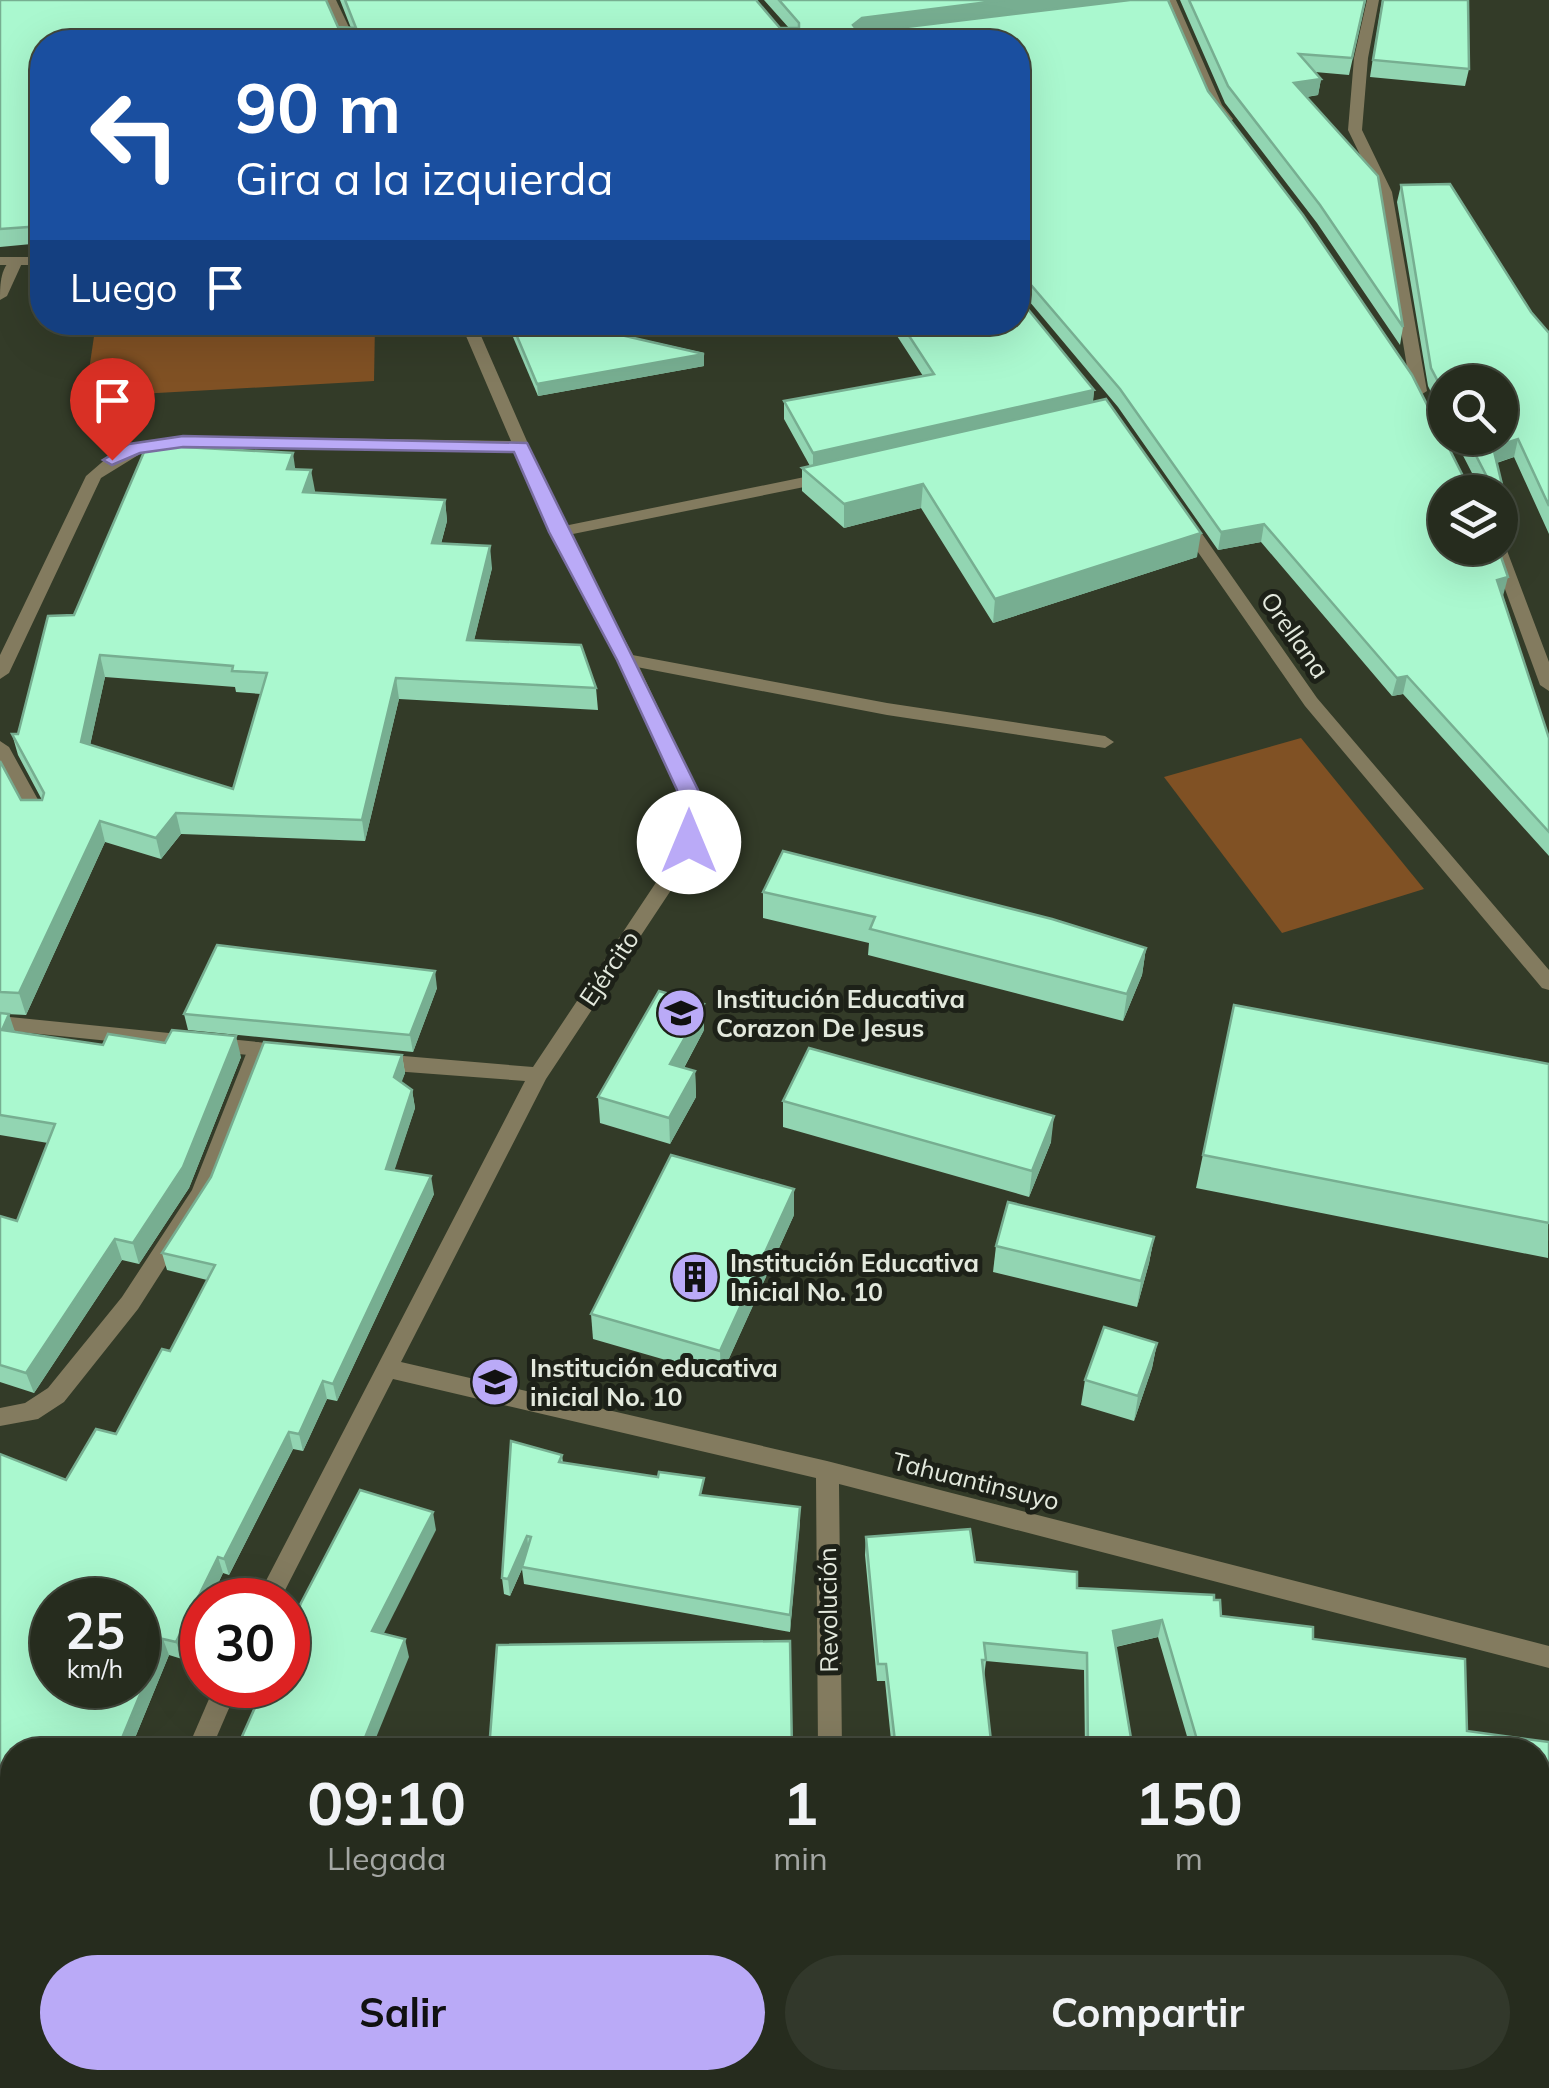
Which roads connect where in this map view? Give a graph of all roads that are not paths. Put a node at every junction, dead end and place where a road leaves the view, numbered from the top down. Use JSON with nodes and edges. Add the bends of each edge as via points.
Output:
{"nodes":[{"id":1,"x":330,"y":0,"type":"edge"},
{"id":2,"x":1373,"y":0,"type":"edge"},
{"id":3,"x":1172,"y":1,"type":"edge"},
{"id":4,"x":1153,"y":5,"type":"edge"},
{"id":5,"x":344,"y":30,"type":"edge"},
{"id":6,"x":1238,"y":136,"type":"edge"},
{"id":7,"x":8,"y":261,"type":"edge"},
{"id":8,"x":2,"y":289,"type":"edge"},
{"id":9,"x":473,"y":335,"type":"edge"},
{"id":10,"x":1397,"y":358,"type":"edge"},
{"id":11,"x":1419,"y":391,"type":"junction"},
{"id":12,"x":1428,"y":408,"type":"edge"},
{"id":13,"x":520,"y":446,"type":"junction"},
{"id":14,"x":838,"y":476,"type":"edge"},
{"id":15,"x":1176,"y":509,"type":"edge"},
{"id":16,"x":558,"y":532,"type":"junction"},
{"id":17,"x":1505,"y":565,"type":"edge"},
{"id":18,"x":1543,"y":656,"type":"edge"},
{"id":19,"x":626,"y":660,"type":"junction"},
{"id":20,"x":0,"y":674,"type":"edge"},
{"id":21,"x":1549,"y":685,"type":"edge"},
{"id":22,"x":1105,"y":742,"type":"dead end"},
{"id":23,"x":0,"y":747,"type":"edge"},
{"id":24,"x":38,"y":816,"type":"edge"},
{"id":25,"x":1549,"y":983,"type":"edge"},
{"id":26,"x":0,"y":1023,"type":"edge"},
{"id":27,"x":258,"y":1049,"type":"junction"},
{"id":28,"x":316,"y":1055,"type":"edge"},
{"id":29,"x":354,"y":1059,"type":"edge"},
{"id":30,"x":538,"y":1075,"type":"junction"},
{"id":31,"x":386,"y":1368,"type":"junction"},
{"id":32,"x":0,"y":1417,"type":"edge"},
{"id":33,"x":826,"y":1471,"type":"junction"},
{"id":34,"x":279,"y":1578,"type":"edge"},
{"id":35,"x":1549,"y":1657,"type":"edge"},
{"id":36,"x":217,"y":1708,"type":"edge"},
{"id":37,"x":203,"y":1738,"type":"edge"},
{"id":38,"x":830,"y":1738,"type":"edge"}],
"edges":[{"from":1,"to":5,"type":"street"},
{"from":2,"to":11,"type":"street","via":[[1355,130],[1385,192]]},
{"from":3,"to":4,"type":"street"},
{"from":3,"to":6,"type":"street","via":[[1216,106]]},
{"from":7,"to":8,"type":"street"},
{"from":9,"to":13,"type":"street","name":"Ejército"},
{"from":10,"to":11,"type":"street"},
{"from":11,"to":12,"type":"street"},
{"from":13,"to":16,"type":"street","name":"Ejército"},
{"from":13,"to":20,"type":"street","via":[[183,442],[135,448],[94,476]]},
{"from":14,"to":16,"type":"street"},
{"from":15,"to":25,"type":"street","name":"Orellana","via":[[1311,702]]},
{"from":16,"to":19,"type":"street","name":"Ejército"},
{"from":17,"to":18,"type":"street"},
{"from":18,"to":21,"type":"street"},
{"from":19,"to":22,"type":"street","via":[[887,710]]},
{"from":19,"to":30,"type":"street","name":"Ejército","via":[[688,790],[694,822],[680,861]]},
{"from":23,"to":24,"type":"street"},
{"from":26,"to":27,"type":"street"},
{"from":27,"to":28,"type":"street"},
{"from":27,"to":32,"type":"street","via":[[201,1192],[130,1303],[56,1395],[30,1412]]},
{"from":29,"to":30,"type":"street"},
{"from":30,"to":31,"type":"street","name":"Ejército"},
{"from":31,"to":33,"type":"street","name":"Tahuantinsuyo"},
{"from":31,"to":34,"type":"street","name":"Ejército"},
{"from":33,"to":35,"type":"street","name":"Tahuantinsuyo"},
{"from":33,"to":38,"type":"street","name":"Revolución"},
{"from":36,"to":37,"type":"street"}]}
